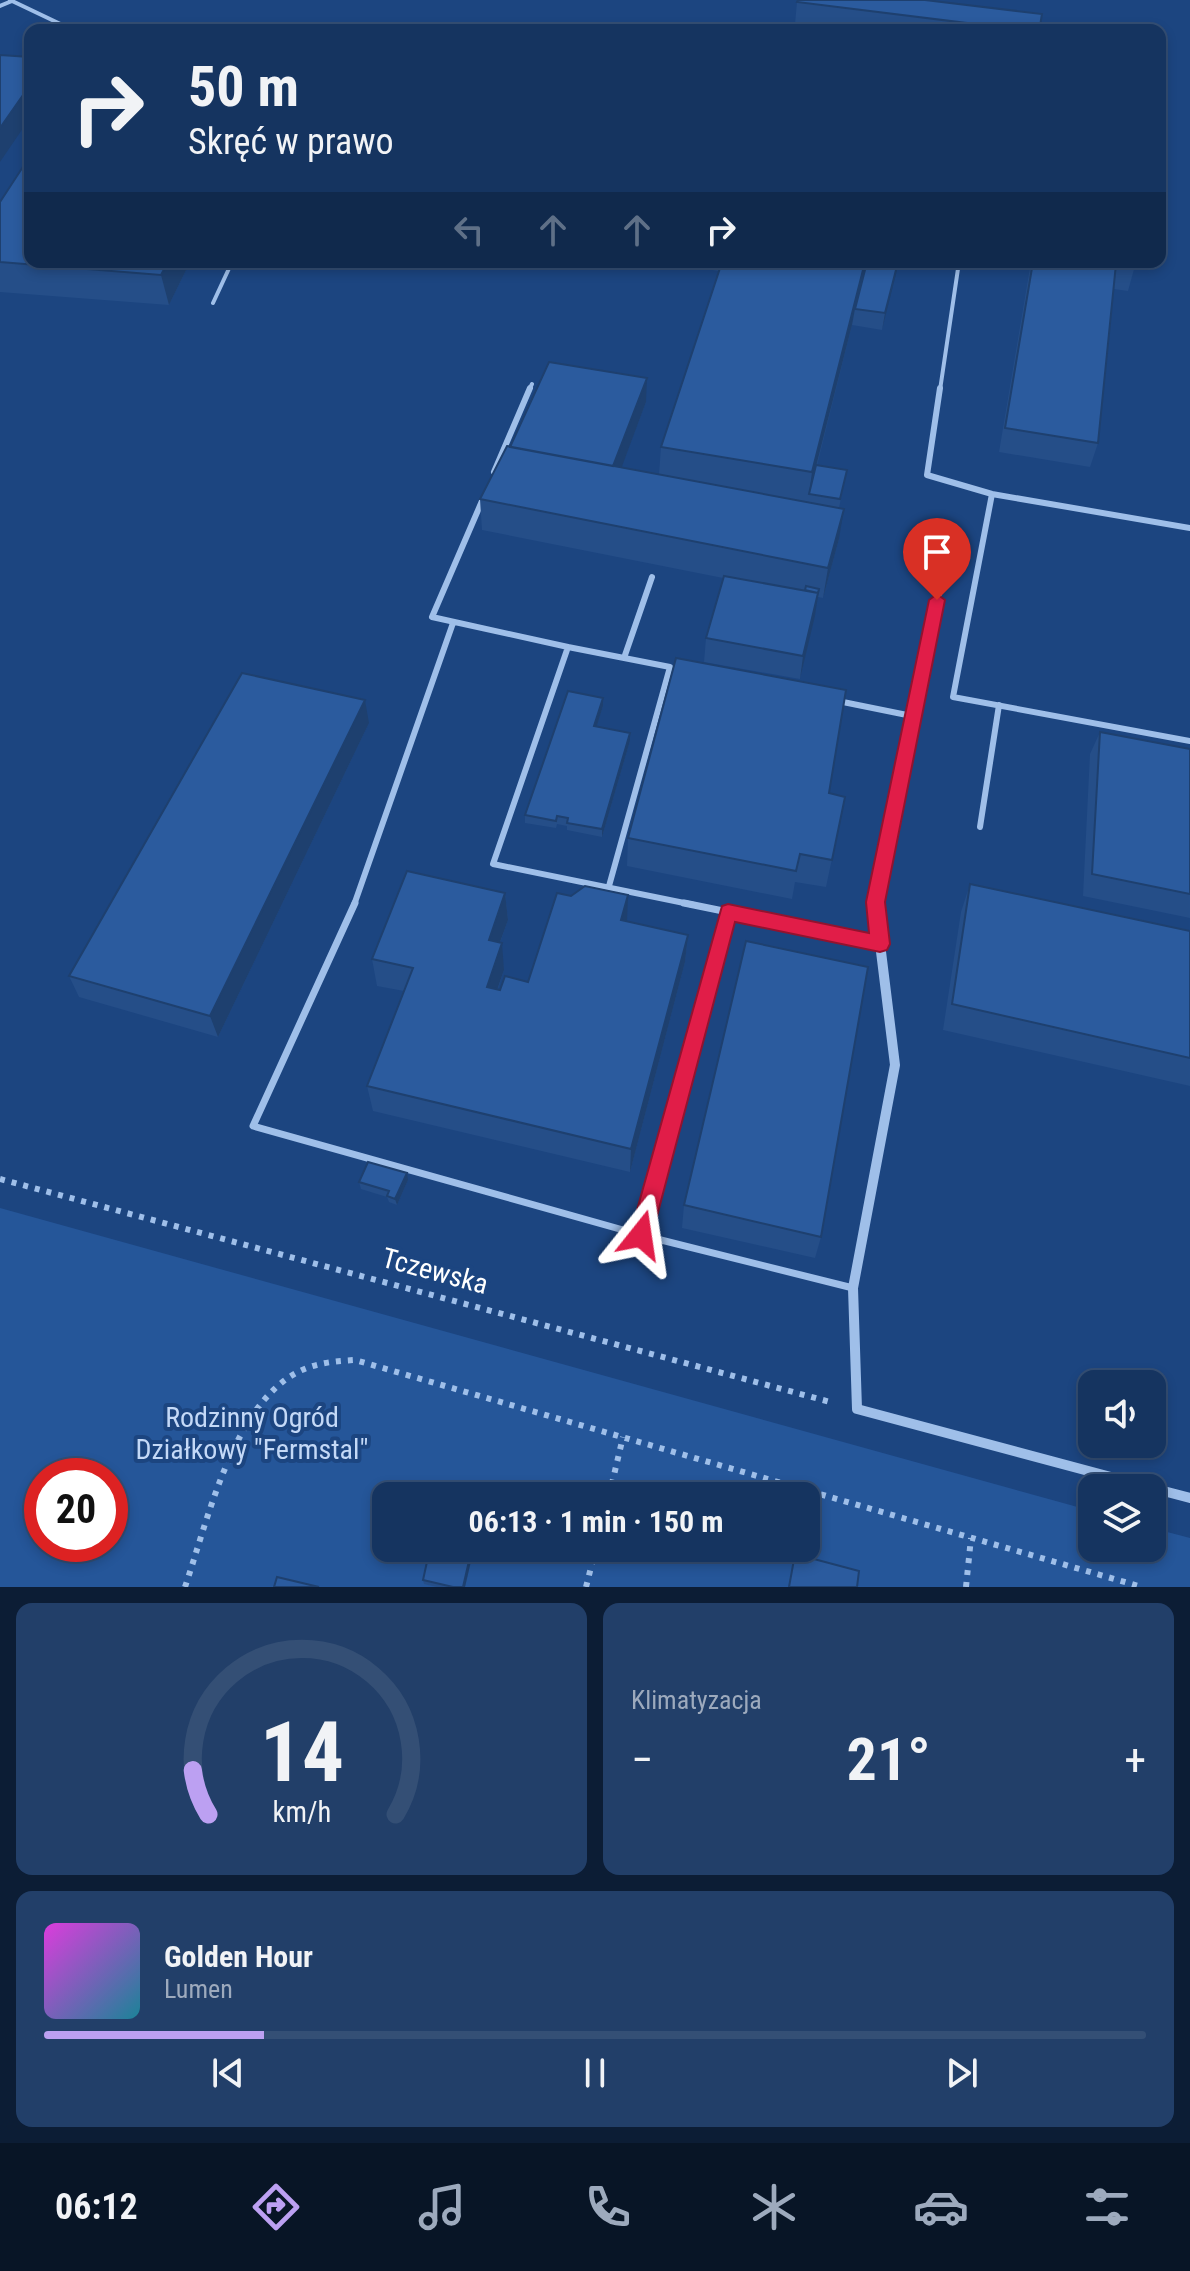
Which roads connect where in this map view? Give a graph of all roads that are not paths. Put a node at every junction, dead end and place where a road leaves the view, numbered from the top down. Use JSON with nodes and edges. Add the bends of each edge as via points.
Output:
{"nodes":[{"id":1,"x":11,"y":0,"type":"edge"},
{"id":2,"x":0,"y":6,"type":"edge"},
{"id":3,"x":61,"y":24,"type":"edge"},
{"id":4,"x":229,"y":268,"type":"edge"},
{"id":5,"x":958,"y":268,"type":"edge"},
{"id":6,"x":213,"y":303,"type":"dead end"},
{"id":7,"x":532,"y":384,"type":"dead end"},
{"id":8,"x":992,"y":494,"type":"junction"},
{"id":9,"x":1190,"y":528,"type":"edge"},
{"id":10,"x":949,"y":541,"type":"dead end"},
{"id":11,"x":652,"y":577,"type":"dead end"},
{"id":12,"x":453,"y":623,"type":"junction"},
{"id":13,"x":568,"y":647,"type":"junction"},
{"id":14,"x":624,"y":658,"type":"junction"},
{"id":15,"x":670,"y":667,"type":"junction"},
{"id":16,"x":685,"y":670,"type":"edge"},
{"id":17,"x":837,"y":701,"type":"edge"},
{"id":18,"x":999,"y":705,"type":"junction"},
{"id":19,"x":912,"y":716,"type":"junction"},
{"id":20,"x":1190,"y":741,"type":"edge"},
{"id":21,"x":980,"y":827,"type":"dead end"},
{"id":22,"x":609,"y":886,"type":"junction"},
{"id":23,"x":728,"y":912,"type":"junction"},
{"id":24,"x":880,"y":944,"type":"junction"},
{"id":25,"x":641,"y":1235,"type":"junction"},
{"id":26,"x":853,"y":1288,"type":"junction"},
{"id":27,"x":1100,"y":1474,"type":"edge"},
{"id":28,"x":1166,"y":1492,"type":"edge"},
{"id":29,"x":1190,"y":1498,"type":"edge"}],
"edges":[{"from":1,"to":2,"type":"lane"},
{"from":1,"to":3,"type":"lane"},
{"from":4,"to":6,"type":"lane"},
{"from":5,"to":8,"type":"lane","via":[[927,475]]},
{"from":7,"to":12,"type":"lane","via":[[432,617]]},
{"from":8,"to":9,"type":"lane"},
{"from":8,"to":18,"type":"lane","via":[[953,697]]},
{"from":10,"to":19,"type":"street"},
{"from":11,"to":14,"type":"lane"},
{"from":12,"to":13,"type":"lane"},
{"from":12,"to":25,"type":"lane","via":[[359,894],[253,1126]]},
{"from":13,"to":14,"type":"lane"},
{"from":13,"to":22,"type":"lane","via":[[493,864]]},
{"from":14,"to":15,"type":"lane"},
{"from":15,"to":16,"type":"lane"},
{"from":15,"to":22,"type":"lane"},
{"from":17,"to":19,"type":"lane"},
{"from":18,"to":20,"type":"lane"},
{"from":18,"to":21,"type":"lane"},
{"from":19,"to":24,"type":"street","via":[[875,902]]},
{"from":22,"to":23,"type":"lane"},
{"from":23,"to":24,"type":"lane"},
{"from":23,"to":25,"type":"lane"},
{"from":24,"to":26,"type":"street","via":[[895,1065]]},
{"from":25,"to":26,"type":"lane"},
{"from":26,"to":27,"type":"street","via":[[857,1409]]},
{"from":28,"to":29,"type":"street"}]}
